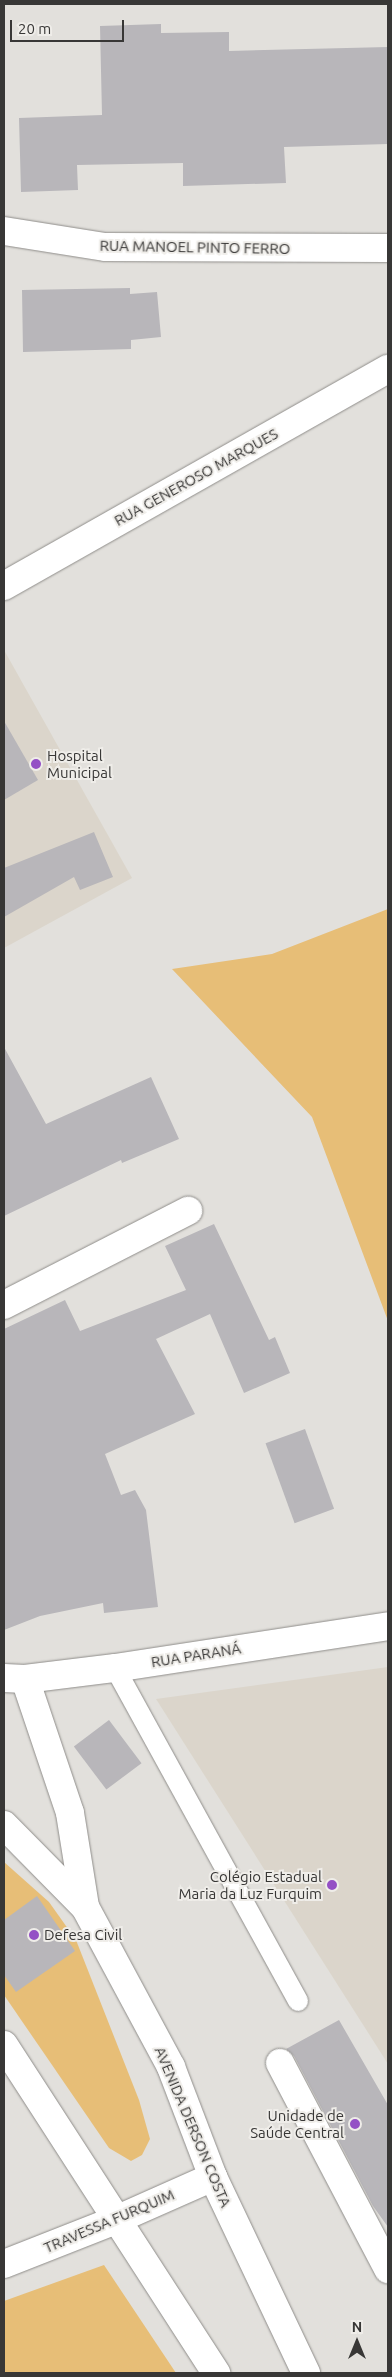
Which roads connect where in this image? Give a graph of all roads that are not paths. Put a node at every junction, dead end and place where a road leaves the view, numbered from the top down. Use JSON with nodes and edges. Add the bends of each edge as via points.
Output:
{"nodes":[{"id":1,"x":4,"y":231,"type":"edge"},
{"id":2,"x":388,"y":248,"type":"edge"},
{"id":3,"x":388,"y":369,"type":"edge"},
{"id":4,"x":4,"y":586,"type":"edge"},
{"id":5,"x":188,"y":1211,"type":"dead end"},
{"id":6,"x":4,"y":1305,"type":"edge"},
{"id":7,"x":388,"y":1626,"type":"edge"},
{"id":8,"x":115,"y":1668,"type":"junction"},
{"id":9,"x":14,"y":1678,"type":"edge"},
{"id":10,"x":4,"y":1825,"type":"edge"},
{"id":11,"x":85,"y":1907,"type":"junction"},
{"id":12,"x":298,"y":2001,"type":"dead end"},
{"id":13,"x":4,"y":2045,"type":"edge"},
{"id":14,"x":280,"y":2064,"type":"dead end"},
{"id":15,"x":213,"y":2177,"type":"junction"},
{"id":16,"x":118,"y":2219,"type":"junction"},
{"id":17,"x":4,"y":2264,"type":"edge"},
{"id":18,"x":388,"y":2269,"type":"edge"},
{"id":19,"x":216,"y":2373,"type":"edge"},
{"id":20,"x":306,"y":2373,"type":"edge"}],
"edges":[{"from":1,"to":2,"type":"street","name":"RUA MANOEL PINTO FERRO","via":[[105,247]]},
{"from":3,"to":4,"type":"street","name":"RUA GENEROSO MARQUES"},
{"from":5,"to":6,"type":"street"},
{"from":7,"to":8,"type":"street","name":"RUA PARANÁ"},
{"from":8,"to":9,"type":"street","name":"RUA PARANÁ"},
{"from":8,"to":12,"type":"lane"},
{"from":9,"to":11,"type":"street","via":[[70,1813]]},
{"from":10,"to":11,"type":"street","name":"AVENIDA DERSON COSTA"},
{"from":11,"to":15,"type":"street","name":"AVENIDA DERSON COSTA","via":[[171,2067]]},
{"from":13,"to":16,"type":"street"},
{"from":14,"to":18,"type":"street"},
{"from":15,"to":16,"type":"street","name":"TRAVESSA FURQUIM"},
{"from":15,"to":20,"type":"street","name":"AVENIDA DERSON COSTA"},
{"from":16,"to":17,"type":"street","name":"TRAVESSA FURQUIM"},
{"from":16,"to":19,"type":"street"}]}
